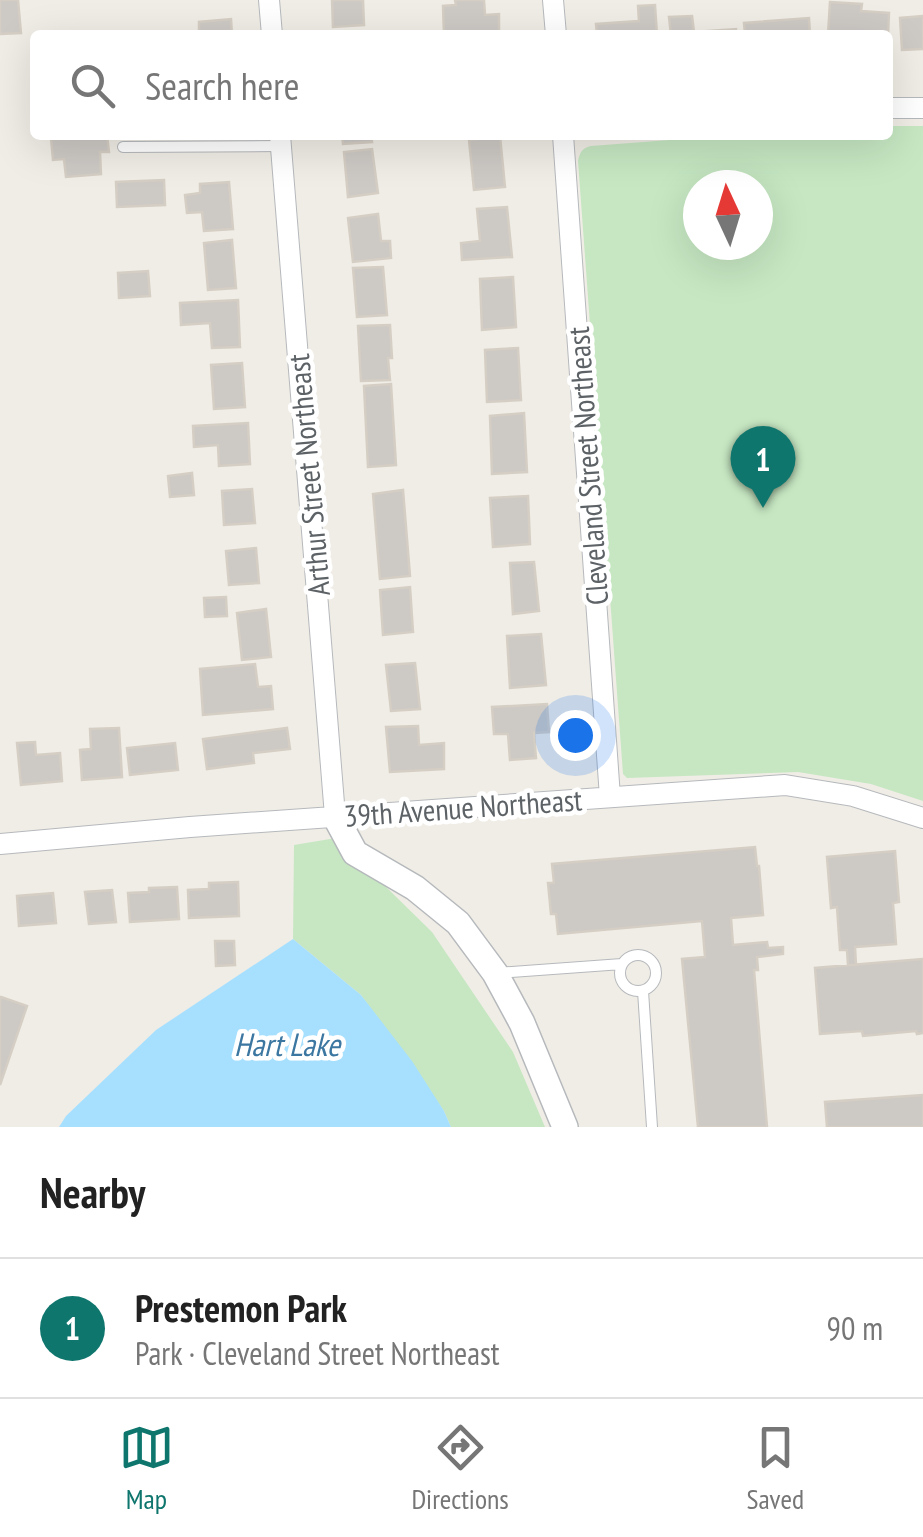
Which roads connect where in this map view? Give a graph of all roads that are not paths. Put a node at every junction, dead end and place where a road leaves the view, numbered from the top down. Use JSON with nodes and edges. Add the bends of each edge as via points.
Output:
{"nodes":[{"id":1,"x":270,"y":0,"type":"edge"},
{"id":2,"x":553,"y":0,"type":"edge"},
{"id":3,"x":272,"y":30,"type":"edge"},
{"id":4,"x":556,"y":30,"type":"edge"},
{"id":5,"x":893,"y":108,"type":"edge"},
{"id":6,"x":923,"y":108,"type":"edge"},
{"id":7,"x":281,"y":140,"type":"edge"},
{"id":8,"x":569,"y":140,"type":"edge"},
{"id":9,"x":123,"y":147,"type":"dead end"},
{"id":10,"x":610,"y":797,"type":"junction"},
{"id":11,"x":335,"y":816,"type":"junction"},
{"id":12,"x":923,"y":818,"type":"edge"},
{"id":13,"x":0,"y":844,"type":"edge"},
{"id":14,"x":622,"y":964,"type":"junction"},
{"id":15,"x":495,"y":973,"type":"junction"},
{"id":16,"x":643,"y":990,"type":"junction"},
{"id":17,"x":565,"y":1127,"type":"edge"},
{"id":18,"x":652,"y":1127,"type":"edge"}],
"edges":[{"from":1,"to":3,"type":"street"},
{"from":2,"to":4,"type":"street"},
{"from":5,"to":6,"type":"street"},
{"from":7,"to":9,"type":"lane"},
{"from":7,"to":11,"type":"street","name":"Arthur Street Northeast"},
{"from":8,"to":10,"type":"street","name":"Cleveland Street Northeast"},
{"from":10,"to":11,"type":"street","name":"39th Avenue Northeast"},
{"from":10,"to":12,"type":"street","name":"39th Avenue Northeast","via":[[785,785],[853,796]]},
{"from":11,"to":13,"type":"street","name":"39th Avenue Northeast"},
{"from":11,"to":15,"type":"street","via":[[354,853],[415,888],[458,923]]},
{"from":14,"to":15,"type":"lane"},
{"from":14,"to":16,"type":"lane","via":[[622,981],[630,990]]},
{"from":14,"to":16,"type":"lane","via":[[636,954],[652,961],[656,978]]},
{"from":15,"to":17,"type":"street"},
{"from":16,"to":18,"type":"lane"}]}
